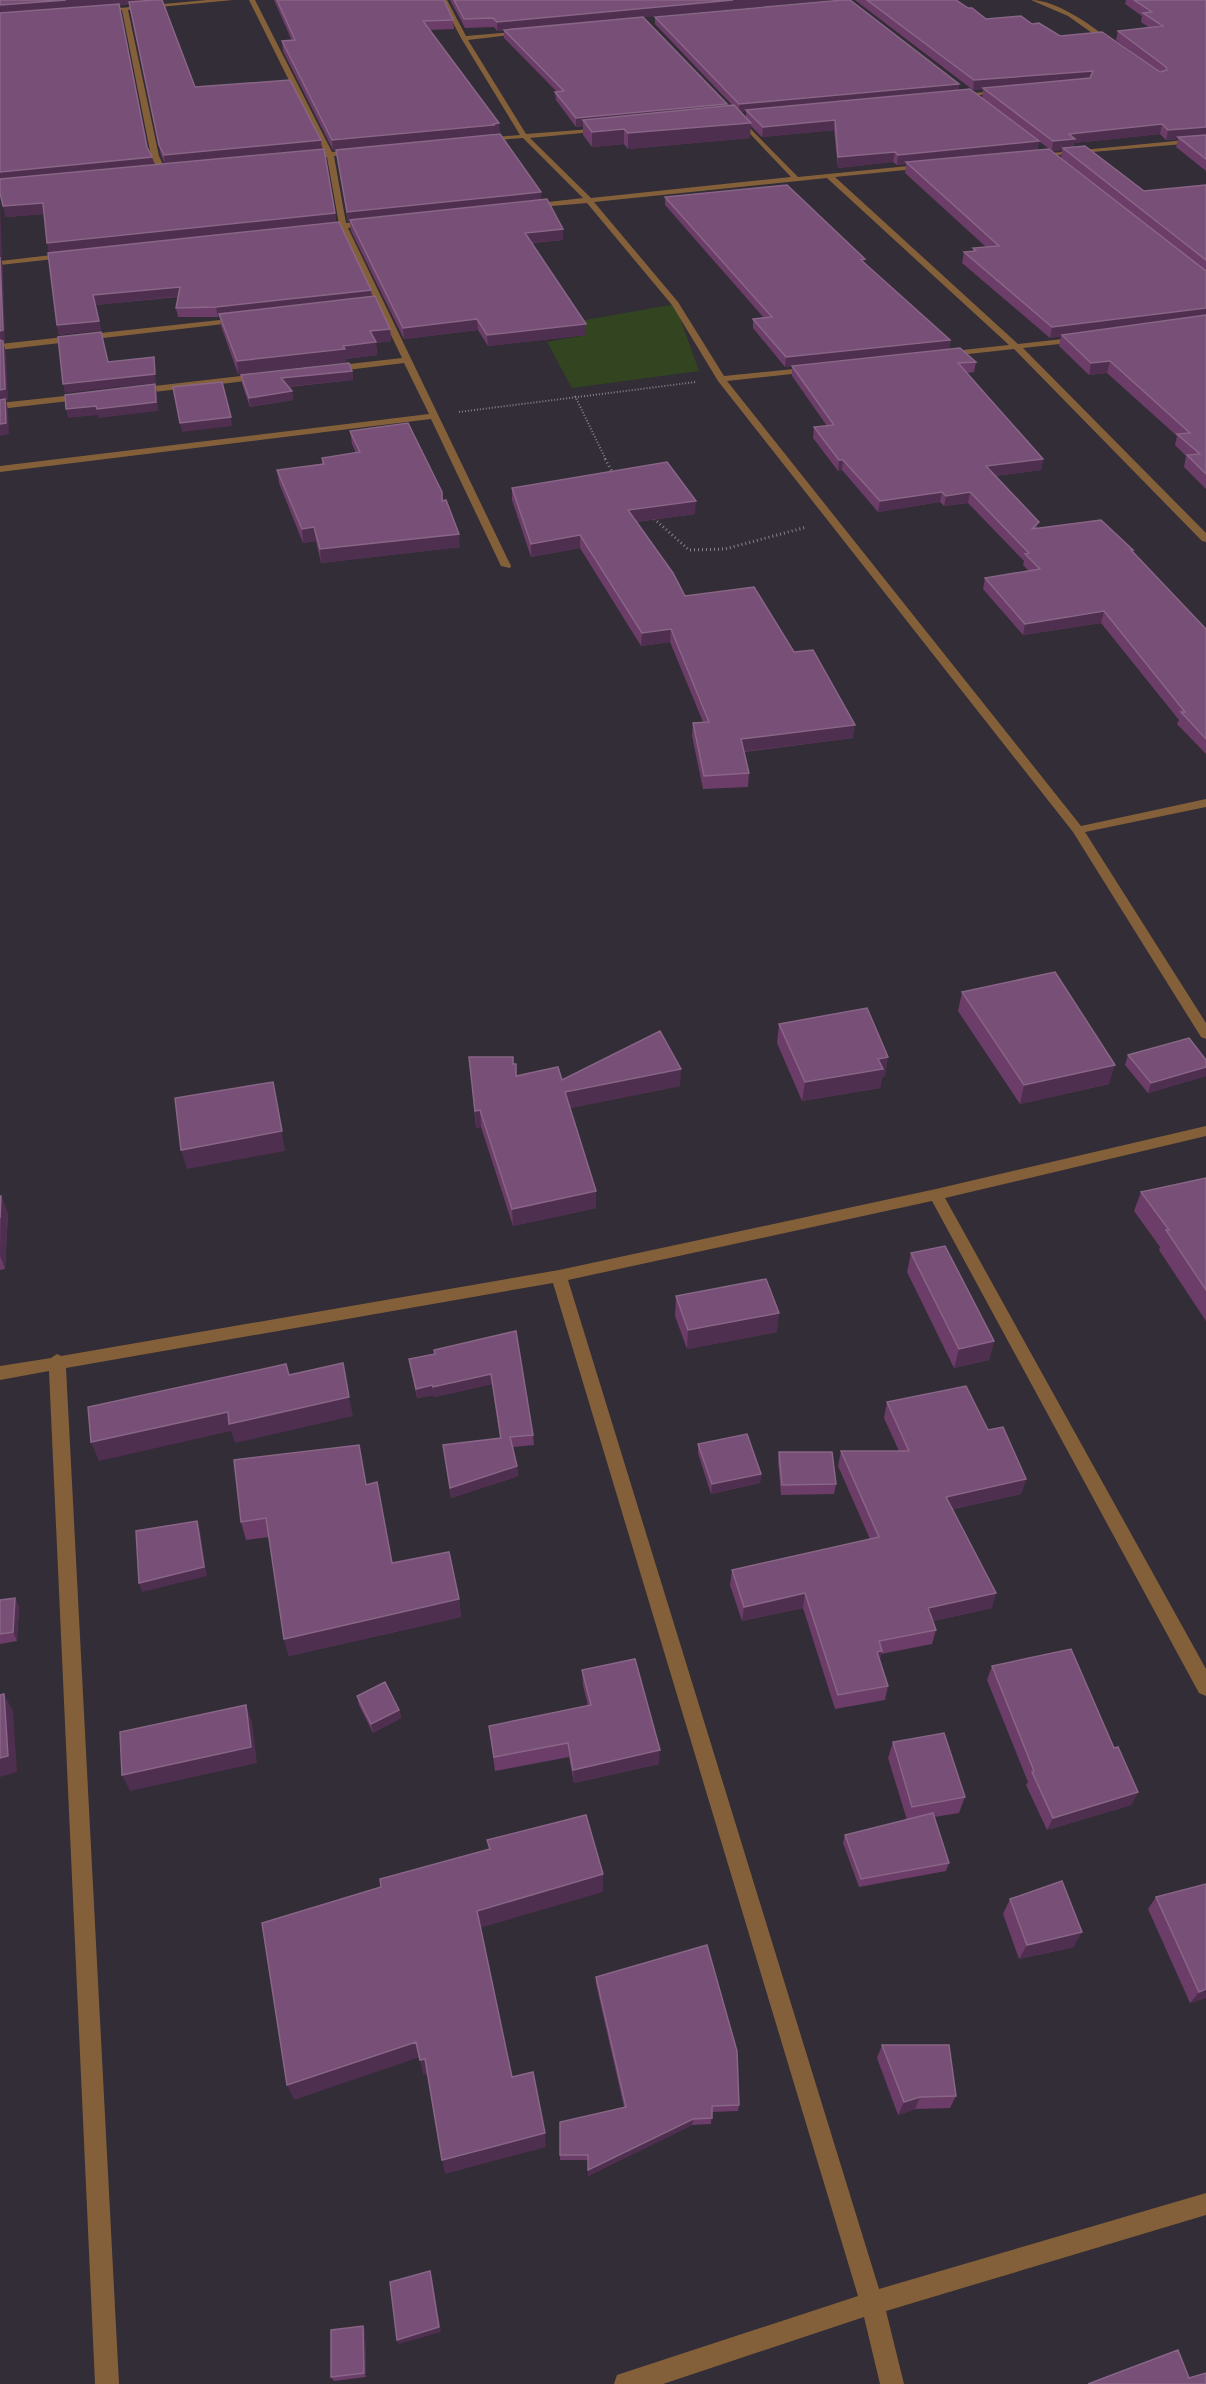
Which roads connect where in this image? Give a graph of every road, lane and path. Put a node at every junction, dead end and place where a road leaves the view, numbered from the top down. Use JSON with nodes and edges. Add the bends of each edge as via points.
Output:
{"nodes":[{"id":1,"x":230,"y":0,"type":"edge"},
{"id":2,"x":252,"y":0,"type":"edge"},
{"id":3,"x":444,"y":0,"type":"edge"},
{"id":4,"x":1034,"y":0,"type":"edge"},
{"id":5,"x":125,"y":8,"type":"junction"},
{"id":6,"x":94,"y":11,"type":"edge"},
{"id":7,"x":532,"y":32,"type":"edge"},
{"id":8,"x":464,"y":38,"type":"junction"},
{"id":9,"x":1118,"y":48,"type":"edge"},
{"id":10,"x":959,"y":87,"type":"edge"},
{"id":11,"x":1012,"y":90,"type":"edge"},
{"id":12,"x":968,"y":94,"type":"junction"},
{"id":13,"x":945,"y":96,"type":"edge"},
{"id":14,"x":977,"y":101,"type":"edge"},
{"id":15,"x":730,"y":110,"type":"edge"},
{"id":16,"x":749,"y":116,"type":"edge"},
{"id":17,"x":737,"y":117,"type":"junction"},
{"id":18,"x":726,"y":118,"type":"edge"},
{"id":19,"x":607,"y":129,"type":"edge"},
{"id":20,"x":524,"y":136,"type":"junction"},
{"id":21,"x":478,"y":140,"type":"edge"},
{"id":22,"x":1206,"y":140,"type":"edge"},
{"id":23,"x":1039,"y":148,"type":"edge"},
{"id":24,"x":364,"y":151,"type":"edge"},
{"id":25,"x":330,"y":154,"type":"junction"},
{"id":26,"x":1048,"y":154,"type":"junction"},
{"id":27,"x":1025,"y":156,"type":"edge"},
{"id":28,"x":296,"y":158,"type":"edge"},
{"id":29,"x":1057,"y":162,"type":"edge"},
{"id":30,"x":933,"y":166,"type":"edge"},
{"id":31,"x":174,"y":170,"type":"edge"},
{"id":32,"x":162,"y":171,"type":"junction"},
{"id":33,"x":151,"y":172,"type":"edge"},
{"id":34,"x":829,"y":176,"type":"junction"},
{"id":35,"x":796,"y":178,"type":"junction"},
{"id":36,"x":589,"y":200,"type":"junction"},
{"id":37,"x":519,"y":207,"type":"edge"},
{"id":38,"x":378,"y":222,"type":"edge"},
{"id":39,"x":343,"y":226,"type":"junction"},
{"id":40,"x":308,"y":230,"type":"edge"},
{"id":41,"x":83,"y":254,"type":"edge"},
{"id":42,"x":0,"y":262,"type":"edge"},
{"id":43,"x":380,"y":303,"type":"junction"},
{"id":44,"x":368,"y":304,"type":"edge"},
{"id":45,"x":249,"y":318,"type":"edge"},
{"id":46,"x":1088,"y":338,"type":"edge"},
{"id":47,"x":0,"y":347,"type":"edge"},
{"id":48,"x":1017,"y":347,"type":"junction"},
{"id":49,"x":934,"y":356,"type":"edge"},
{"id":50,"x":408,"y":360,"type":"junction"},
{"id":51,"x":326,"y":369,"type":"edge"},
{"id":52,"x":816,"y":369,"type":"edge"},
{"id":53,"x":268,"y":376,"type":"edge"},
{"id":54,"x":721,"y":379,"type":"junction"},
{"id":55,"x":128,"y":392,"type":"edge"},
{"id":56,"x":93,"y":396,"type":"edge"},
{"id":57,"x":576,"y":396,"type":"junction"},
{"id":58,"x":0,"y":406,"type":"edge"},
{"id":59,"x":435,"y":416,"type":"junction"},
{"id":60,"x":0,"y":469,"type":"edge"},
{"id":61,"x":618,"y":479,"type":"edge"},
{"id":62,"x":646,"y":512,"type":"edge"},
{"id":63,"x":831,"y":520,"type":"junction"},
{"id":64,"x":1206,"y":539,"type":"edge"},
{"id":65,"x":506,"y":566,"type":"dead end"},
{"id":66,"x":1206,"y":803,"type":"edge"},
{"id":67,"x":1078,"y":830,"type":"junction"},
{"id":68,"x":1206,"y":1034,"type":"edge"},
{"id":69,"x":1206,"y":1131,"type":"edge"},
{"id":70,"x":936,"y":1195,"type":"junction"},
{"id":71,"x":559,"y":1276,"type":"junction"},
{"id":72,"x":57,"y":1361,"type":"junction"},
{"id":73,"x":0,"y":1373,"type":"edge"},
{"id":74,"x":1206,"y":1687,"type":"edge"},
{"id":75,"x":1206,"y":2204,"type":"edge"},
{"id":76,"x":872,"y":2303,"type":"junction"},
{"id":77,"x":107,"y":2384,"type":"edge"},
{"id":78,"x":626,"y":2384,"type":"edge"},
{"id":79,"x":892,"y":2384,"type":"edge"}],
"edges":[{"from":1,"to":5,"type":"street"},
{"from":2,"to":25,"type":"street"},
{"from":3,"to":8,"type":"street"},
{"from":4,"to":9,"type":"street","via":[[1070,15]]},
{"from":5,"to":6,"type":"street"},
{"from":5,"to":32,"type":"street","via":[[155,156]]},
{"from":7,"to":8,"type":"street"},
{"from":8,"to":20,"type":"street"},
{"from":10,"to":12,"type":"street"},
{"from":11,"to":12,"type":"street"},
{"from":12,"to":13,"type":"street"},
{"from":12,"to":14,"type":"street"},
{"from":15,"to":17,"type":"street"},
{"from":16,"to":17,"type":"street"},
{"from":17,"to":18,"type":"street"},
{"from":17,"to":35,"type":"street"},
{"from":19,"to":20,"type":"street"},
{"from":20,"to":21,"type":"street"},
{"from":20,"to":36,"type":"street"},
{"from":22,"to":26,"type":"street"},
{"from":23,"to":26,"type":"street"},
{"from":24,"to":25,"type":"street"},
{"from":25,"to":28,"type":"street"},
{"from":25,"to":39,"type":"street"},
{"from":26,"to":27,"type":"street"},
{"from":26,"to":29,"type":"street"},
{"from":30,"to":34,"type":"street"},
{"from":31,"to":32,"type":"street"},
{"from":32,"to":33,"type":"street"},
{"from":34,"to":35,"type":"street"},
{"from":34,"to":48,"type":"street"},
{"from":35,"to":36,"type":"street"},
{"from":36,"to":37,"type":"street"},
{"from":36,"to":54,"type":"street","via":[[675,304]]},
{"from":38,"to":39,"type":"street"},
{"from":39,"to":40,"type":"street"},
{"from":39,"to":43,"type":"street"},
{"from":41,"to":42,"type":"street"},
{"from":43,"to":44,"type":"street"},
{"from":43,"to":50,"type":"street"},
{"from":45,"to":47,"type":"street"},
{"from":46,"to":48,"type":"street"},
{"from":48,"to":49,"type":"street"},
{"from":48,"to":64,"type":"street"},
{"from":50,"to":51,"type":"street"},
{"from":50,"to":59,"type":"street"},
{"from":52,"to":54,"type":"street"},
{"from":53,"to":55,"type":"street"},
{"from":54,"to":57,"type":"path"},
{"from":54,"to":63,"type":"street"},
{"from":56,"to":58,"type":"street"},
{"from":57,"to":59,"type":"path"},
{"from":57,"to":61,"type":"path","via":[[604,462]]},
{"from":59,"to":60,"type":"street"},
{"from":59,"to":65,"type":"street"},
{"from":62,"to":63,"type":"path","via":[[689,550],[725,549]]},
{"from":63,"to":67,"type":"street"},
{"from":66,"to":67,"type":"street"},
{"from":67,"to":68,"type":"street"},
{"from":69,"to":70,"type":"street"},
{"from":70,"to":71,"type":"street"},
{"from":70,"to":74,"type":"street"},
{"from":71,"to":72,"type":"street"},
{"from":71,"to":76,"type":"street"},
{"from":72,"to":73,"type":"street"},
{"from":72,"to":77,"type":"street"},
{"from":75,"to":76,"type":"street"},
{"from":76,"to":78,"type":"street"},
{"from":76,"to":79,"type":"street"}]}
